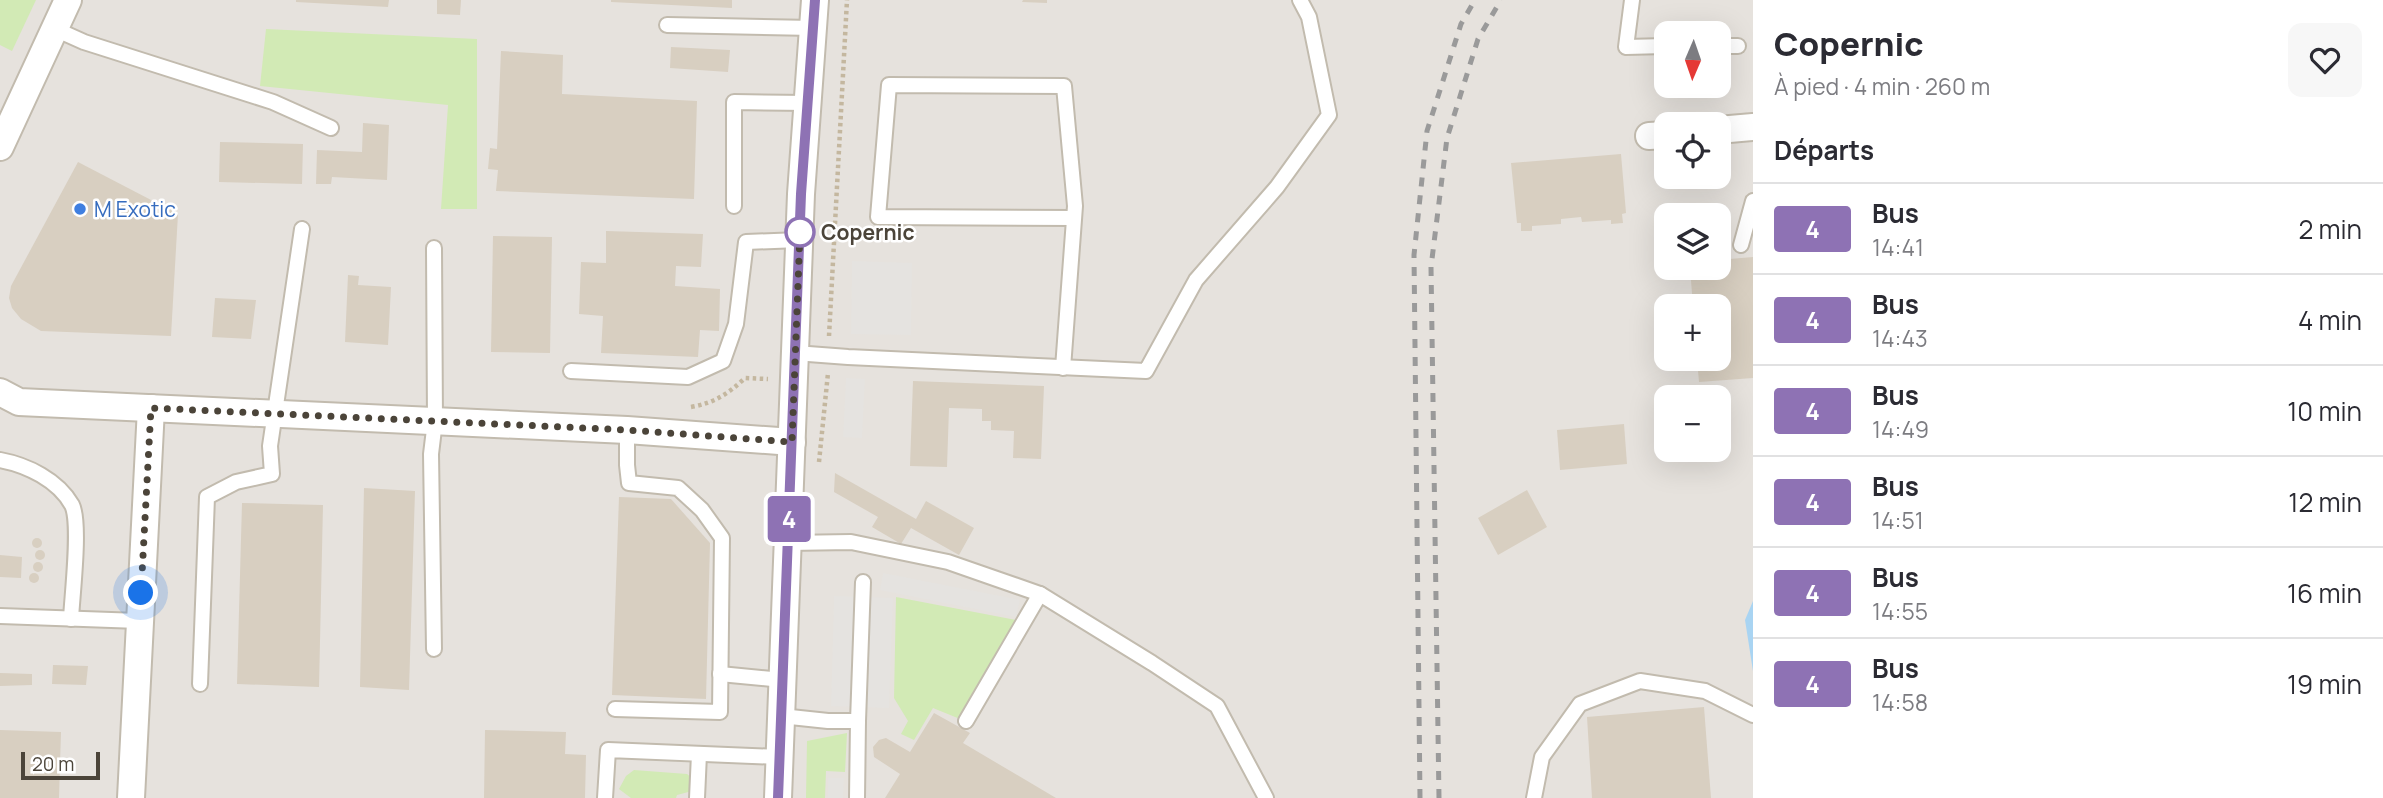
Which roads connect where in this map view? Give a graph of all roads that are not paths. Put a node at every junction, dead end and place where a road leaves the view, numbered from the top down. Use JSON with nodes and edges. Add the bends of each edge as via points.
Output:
{"nodes":[{"id":1,"x":68,"y":0,"type":"edge"},
{"id":2,"x":815,"y":0,"type":"edge"},
{"id":3,"x":1300,"y":0,"type":"edge"},
{"id":4,"x":1632,"y":0,"type":"edge"},
{"id":5,"x":667,"y":25,"type":"dead end"},
{"id":6,"x":55,"y":29,"type":"junction"},
{"id":7,"x":813,"y":29,"type":"junction"},
{"id":8,"x":1654,"y":46,"type":"edge"},
{"id":9,"x":1731,"y":46,"type":"edge"},
{"id":10,"x":1738,"y":46,"type":"dead end"},
{"id":11,"x":807,"y":103,"type":"junction"},
{"id":12,"x":7,"y":116,"type":"edge"},
{"id":13,"x":1753,"y":127,"type":"edge"},
{"id":14,"x":331,"y":128,"type":"dead end"},
{"id":15,"x":1731,"y":129,"type":"edge"},
{"id":16,"x":0,"y":147,"type":"edge"},
{"id":17,"x":1753,"y":201,"type":"edge"},
{"id":18,"x":734,"y":206,"type":"dead end"},
{"id":19,"x":1074,"y":218,"type":"junction"},
{"id":20,"x":302,"y":229,"type":"dead end"},
{"id":21,"x":799,"y":240,"type":"junction"},
{"id":22,"x":1741,"y":245,"type":"dead end"},
{"id":23,"x":434,"y":248,"type":"dead end"},
{"id":24,"x":795,"y":353,"type":"junction"},
{"id":25,"x":1063,"y":368,"type":"junction"},
{"id":26,"x":570,"y":371,"type":"dead end"},
{"id":27,"x":6,"y":399,"type":"edge"},
{"id":28,"x":151,"y":408,"type":"junction"},
{"id":29,"x":275,"y":413,"type":"junction"},
{"id":30,"x":435,"y":421,"type":"junction"},
{"id":31,"x":627,"y":430,"type":"junction"},
{"id":32,"x":792,"y":442,"type":"junction"},
{"id":33,"x":0,"y":460,"type":"edge"},
{"id":34,"x":788,"y":543,"type":"junction"},
{"id":35,"x":863,"y":582,"type":"dead end"},
{"id":36,"x":1040,"y":594,"type":"junction"},
{"id":37,"x":0,"y":616,"type":"edge"},
{"id":38,"x":71,"y":619,"type":"junction"},
{"id":39,"x":139,"y":621,"type":"junction"},
{"id":40,"x":434,"y":649,"type":"dead end"},
{"id":41,"x":720,"y":674,"type":"junction"},
{"id":42,"x":782,"y":680,"type":"junction"},
{"id":43,"x":200,"y":684,"type":"dead end"},
{"id":44,"x":615,"y":709,"type":"dead end"},
{"id":45,"x":1753,"y":715,"type":"edge"},
{"id":46,"x":781,"y":716,"type":"junction"},
{"id":47,"x":858,"y":721,"type":"junction"},
{"id":48,"x":966,"y":721,"type":"dead end"},
{"id":49,"x":699,"y":754,"type":"junction"},
{"id":50,"x":779,"y":758,"type":"junction"},
{"id":51,"x":131,"y":798,"type":"edge"},
{"id":52,"x":605,"y":798,"type":"edge"},
{"id":53,"x":697,"y":798,"type":"edge"},
{"id":54,"x":778,"y":798,"type":"edge"},
{"id":55,"x":857,"y":798,"type":"edge"},
{"id":56,"x":1266,"y":798,"type":"edge"},
{"id":57,"x":1534,"y":798,"type":"edge"}],
"edges":[{"from":1,"to":6,"type":"street"},
{"from":2,"to":7,"type":"street"},
{"from":3,"to":25,"type":"lane","via":[[1309,17],[1329,115],[1277,187],[1196,280],[1146,371]]},
{"from":4,"to":8,"type":"lane","via":[[1626,47]]},
{"from":5,"to":7,"type":"lane"},
{"from":6,"to":12,"type":"street"},
{"from":6,"to":14,"type":"lane","via":[[273,102]]},
{"from":7,"to":11,"type":"street"},
{"from":9,"to":10,"type":"lane"},
{"from":11,"to":18,"type":"lane","via":[[734,102]]},
{"from":11,"to":21,"type":"street"},
{"from":12,"to":16,"type":"street"},
{"from":13,"to":15,"type":"street"},
{"from":17,"to":22,"type":"lane"},
{"from":19,"to":19,"type":"lane","via":[[1064,86],[889,85],[878,217]]},
{"from":19,"to":25,"type":"lane"},
{"from":20,"to":29,"type":"lane"},
{"from":21,"to":24,"type":"street"},
{"from":21,"to":26,"type":"lane","via":[[746,242],[736,324],[723,361],[688,377]]},
{"from":23,"to":30,"type":"lane"},
{"from":24,"to":25,"type":"lane"},
{"from":24,"to":32,"type":"street"},
{"from":27,"to":28,"type":"street"},
{"from":28,"to":29,"type":"street"},
{"from":28,"to":39,"type":"street"},
{"from":29,"to":30,"type":"street"},
{"from":29,"to":43,"type":"lane","via":[[272,474],[236,482],[207,497]]},
{"from":30,"to":31,"type":"street"},
{"from":30,"to":40,"type":"lane","via":[[431,454]]},
{"from":31,"to":32,"type":"street"},
{"from":31,"to":41,"type":"lane","via":[[629,483],[678,488],[722,538]]},
{"from":32,"to":34,"type":"street"},
{"from":33,"to":38,"type":"lane","via":[[18,463],[51,481],[72,506]]},
{"from":34,"to":36,"type":"lane","via":[[851,542],[948,562]]},
{"from":34,"to":42,"type":"street"},
{"from":35,"to":47,"type":"lane"},
{"from":36,"to":48,"type":"lane"},
{"from":36,"to":56,"type":"lane","via":[[1217,706]]},
{"from":37,"to":38,"type":"lane"},
{"from":38,"to":39,"type":"lane"},
{"from":39,"to":51,"type":"street"},
{"from":41,"to":42,"type":"lane"},
{"from":41,"to":44,"type":"lane","via":[[720,712]]},
{"from":42,"to":46,"type":"street"},
{"from":45,"to":57,"type":"lane","via":[[1704,691],[1640,681],[1580,704],[1542,757]]},
{"from":46,"to":47,"type":"lane"},
{"from":46,"to":50,"type":"street"},
{"from":47,"to":55,"type":"lane"},
{"from":49,"to":50,"type":"lane"},
{"from":49,"to":52,"type":"lane","via":[[608,750]]},
{"from":49,"to":53,"type":"lane"},
{"from":50,"to":54,"type":"street"}]}
